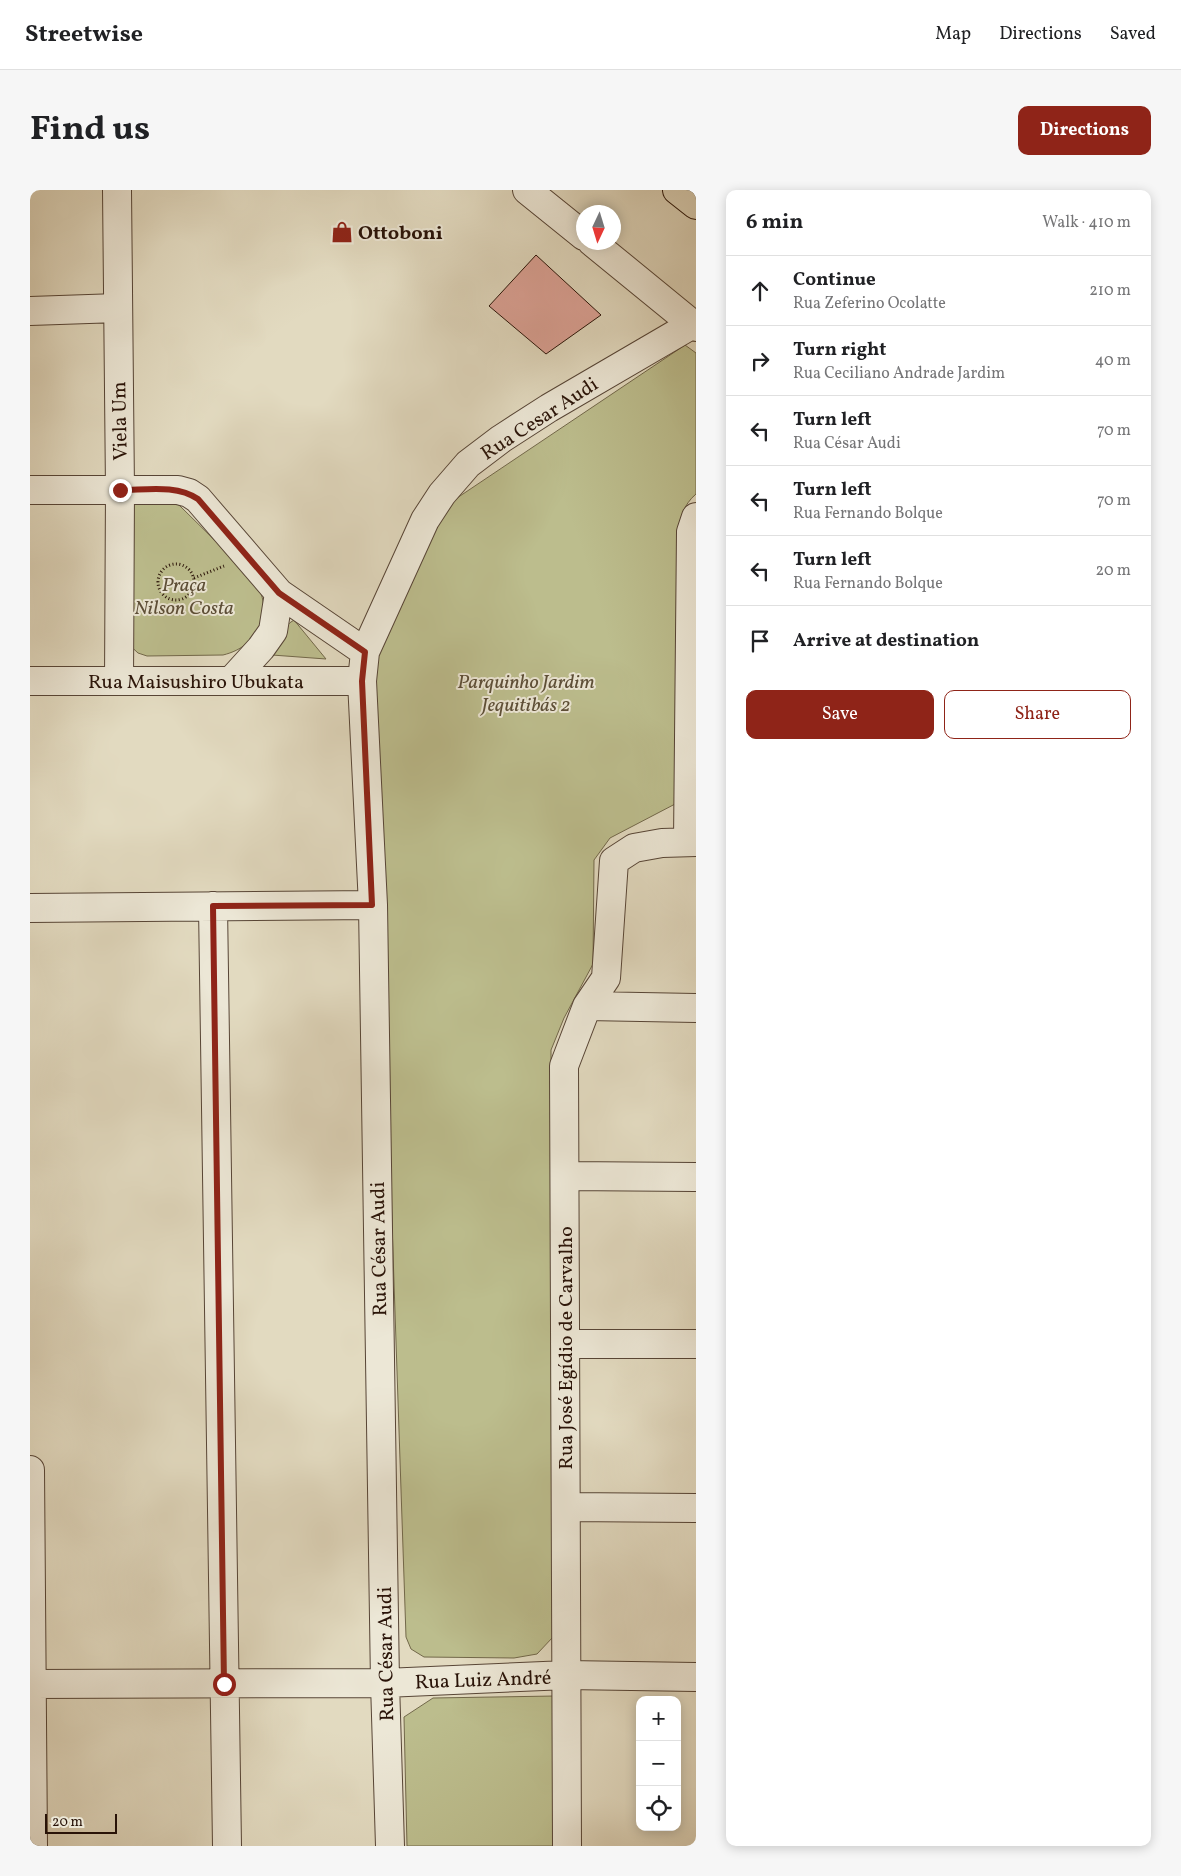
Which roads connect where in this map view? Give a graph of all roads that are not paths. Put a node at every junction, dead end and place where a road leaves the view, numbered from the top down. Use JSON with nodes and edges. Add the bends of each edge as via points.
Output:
{"nodes":[{"id":1,"x":117,"y":190,"type":"edge"},
{"id":2,"x":527,"y":190,"type":"edge"},
{"id":3,"x":677,"y":190,"type":"edge"},
{"id":4,"x":696,"y":205,"type":"edge"},
{"id":5,"x":576,"y":230,"type":"edge"},
{"id":6,"x":602,"y":250,"type":"edge"},
{"id":7,"x":118,"y":308,"type":"junction"},
{"id":8,"x":30,"y":311,"type":"edge"},
{"id":9,"x":694,"y":325,"type":"edge"},
{"id":10,"x":30,"y":490,"type":"edge"},
{"id":11,"x":120,"y":490,"type":"junction"},
{"id":12,"x":696,"y":517,"type":"edge"},
{"id":13,"x":279,"y":593,"type":"junction"},
{"id":14,"x":365,"y":652,"type":"junction"},
{"id":15,"x":30,"y":681,"type":"edge"},
{"id":16,"x":119,"y":681,"type":"junction"},
{"id":17,"x":231,"y":681,"type":"junction"},
{"id":18,"x":362,"y":681,"type":"junction"},
{"id":19,"x":692,"y":842,"type":"edge"},
{"id":20,"x":372,"y":905,"type":"junction"},
{"id":21,"x":213,"y":906,"type":"junction"},
{"id":22,"x":30,"y":908,"type":"edge"},
{"id":23,"x":587,"y":1006,"type":"junction"},
{"id":24,"x":696,"y":1008,"type":"edge"},
{"id":25,"x":564,"y":1176,"type":"junction"},
{"id":26,"x":696,"y":1177,"type":"edge"},
{"id":27,"x":565,"y":1344,"type":"junction"},
{"id":28,"x":696,"y":1344,"type":"edge"},
{"id":29,"x":30,"y":1470,"type":"edge"},
{"id":30,"x":566,"y":1507,"type":"junction"},
{"id":31,"x":696,"y":1508,"type":"edge"},
{"id":32,"x":567,"y":1675,"type":"junction"},
{"id":33,"x":696,"y":1676,"type":"edge"},
{"id":34,"x":385,"y":1683,"type":"junction"},
{"id":35,"x":31,"y":1684,"type":"edge"},
{"id":36,"x":224,"y":1684,"type":"junction"},
{"id":37,"x":33,"y":1846,"type":"edge"},
{"id":38,"x":227,"y":1846,"type":"edge"},
{"id":39,"x":390,"y":1846,"type":"edge"},
{"id":40,"x":566,"y":1846,"type":"edge"}],
"edges":[{"from":1,"to":7,"type":"street","name":"Viela Um"},
{"from":2,"to":5,"type":"street"},
{"from":3,"to":4,"type":"highway"},
{"from":6,"to":9,"type":"street"},
{"from":7,"to":8,"type":"street"},
{"from":7,"to":11,"type":"street","name":"Viela Um"},
{"from":9,"to":14,"type":"street","name":"Rua Cesar Audi","via":[[549,408],[468,464],[425,520]]},
{"from":10,"to":11,"type":"street"},
{"from":11,"to":13,"type":"street","via":[[178,490],[189,493],[198,499]]},
{"from":11,"to":16,"type":"street","name":"Viela Um"},
{"from":12,"to":19,"type":"street","via":[[691,532]]},
{"from":13,"to":14,"type":"street"},
{"from":13,"to":17,"type":"street","via":[[273,631]]},
{"from":14,"to":18,"type":"street","name":"Rua César Audi"},
{"from":15,"to":16,"type":"street","name":"Rua Maisushiro Ubukata"},
{"from":16,"to":17,"type":"street","name":"Rua Maisushiro Ubukata"},
{"from":17,"to":18,"type":"street","name":"Rua Maisushiro Ubukata"},
{"from":18,"to":20,"type":"street","name":"Rua César Audi"},
{"from":19,"to":23,"type":"street","name":"Rua José Egídio de Carvalho","via":[[634,848],[614,861],[606,978]]},
{"from":20,"to":21,"type":"street"},
{"from":20,"to":34,"type":"street","name":"Rua César Audi"},
{"from":21,"to":22,"type":"street"},
{"from":21,"to":36,"type":"street"},
{"from":23,"to":24,"type":"street"},
{"from":23,"to":25,"type":"street","name":"Rua José Egídio de Carvalho","via":[[564,1066]]},
{"from":25,"to":26,"type":"street"},
{"from":25,"to":27,"type":"street","name":"Rua José Egídio de Carvalho"},
{"from":27,"to":28,"type":"street"},
{"from":27,"to":30,"type":"street","name":"Rua José Egídio de Carvalho"},
{"from":29,"to":35,"type":"street"},
{"from":30,"to":31,"type":"street"},
{"from":30,"to":32,"type":"street","name":"Rua José Egídio de Carvalho"},
{"from":32,"to":33,"type":"street","name":"Rua Luiz André"},
{"from":32,"to":34,"type":"street","name":"Rua Luiz André"},
{"from":32,"to":40,"type":"street","name":"Rua José Egídio de Carvalho"},
{"from":34,"to":36,"type":"street","name":"Rua Luiz André"},
{"from":34,"to":39,"type":"street","name":"Rua César Audi"},
{"from":35,"to":36,"type":"street","name":"Rua Luiz André"},
{"from":35,"to":37,"type":"street"},
{"from":36,"to":38,"type":"street"}]}
